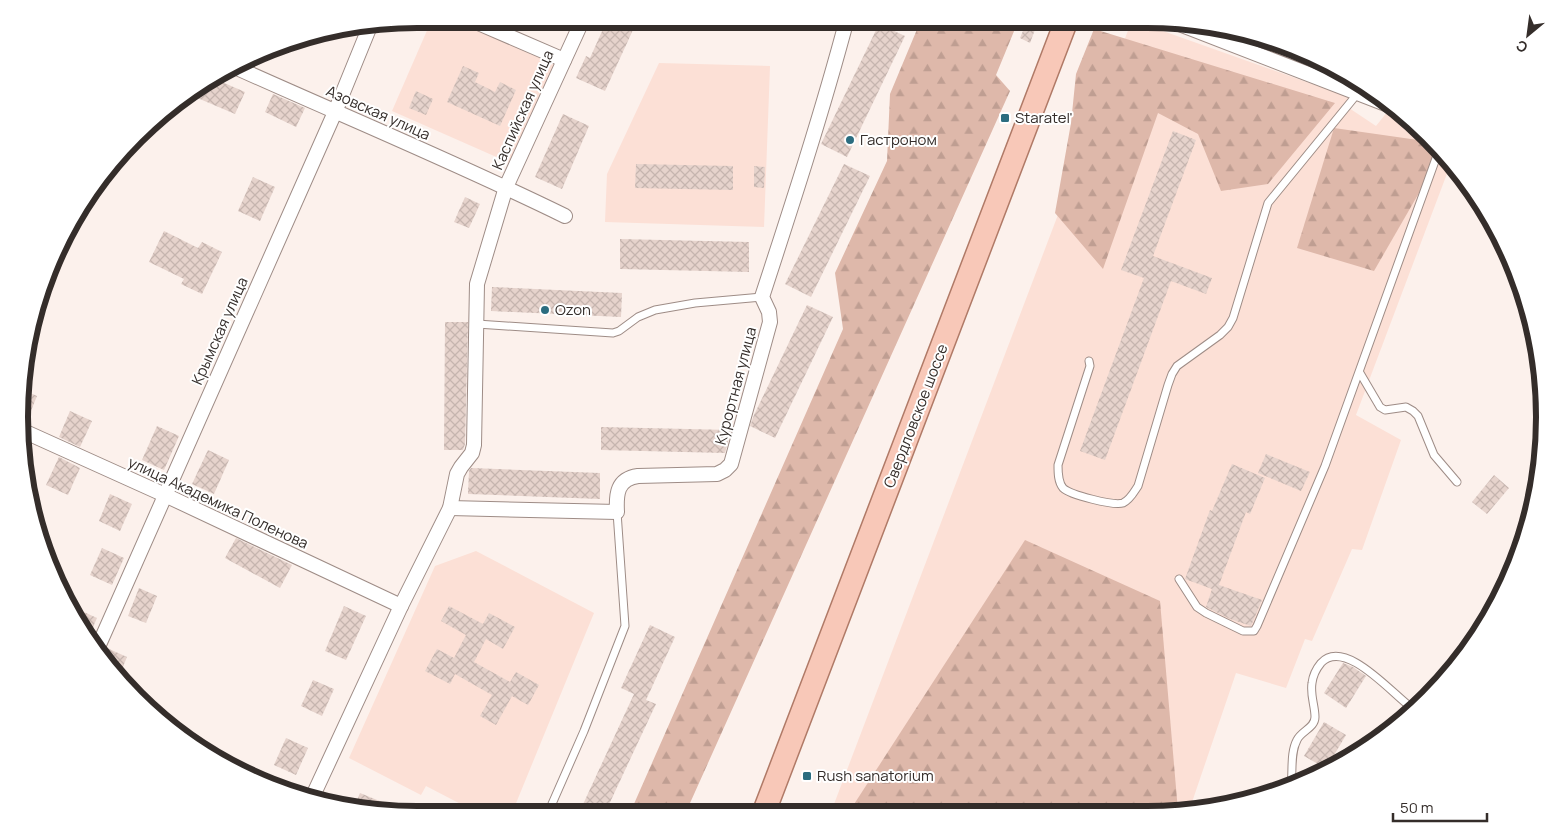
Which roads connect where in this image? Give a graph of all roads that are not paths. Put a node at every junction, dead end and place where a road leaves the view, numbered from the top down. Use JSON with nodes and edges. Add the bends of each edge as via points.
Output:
{"nodes":[{"id":1,"x":490,"y":28,"type":"edge"},
{"id":2,"x":579,"y":28,"type":"edge"},
{"id":3,"x":844,"y":28,"type":"edge"},
{"id":4,"x":1064,"y":28,"type":"edge"},
{"id":5,"x":368,"y":31,"type":"edge"},
{"id":6,"x":1202,"y":32,"type":"edge"},
{"id":7,"x":564,"y":60,"type":"junction"},
{"id":8,"x":241,"y":70,"type":"edge"},
{"id":9,"x":1349,"y":85,"type":"edge"},
{"id":10,"x":1359,"y":91,"type":"edge"},
{"id":11,"x":335,"y":112,"type":"junction"},
{"id":12,"x":1436,"y":157,"type":"edge"},
{"id":13,"x":506,"y":187,"type":"junction"},
{"id":14,"x":565,"y":216,"type":"dead end"},
{"id":15,"x":762,"y":297,"type":"junction"},
{"id":16,"x":477,"y":324,"type":"junction"},
{"id":17,"x":1090,"y":361,"type":"dead end"},
{"id":18,"x":1360,"y":373,"type":"junction"},
{"id":19,"x":28,"y":433,"type":"edge"},
{"id":20,"x":1457,"y":482,"type":"dead end"},
{"id":21,"x":165,"y":495,"type":"junction"},
{"id":22,"x":450,"y":508,"type":"junction"},
{"id":23,"x":617,"y":512,"type":"junction"},
{"id":24,"x":1179,"y":579,"type":"dead end"},
{"id":25,"x":400,"y":606,"type":"junction"},
{"id":26,"x":100,"y":642,"type":"edge"},
{"id":27,"x":1408,"y":704,"type":"edge"},
{"id":28,"x":1291,"y":777,"type":"edge"},
{"id":29,"x":315,"y":792,"type":"edge"},
{"id":30,"x":551,"y":806,"type":"edge"},
{"id":31,"x":766,"y":806,"type":"edge"}],
"edges":[{"from":1,"to":7,"type":"street"},
{"from":2,"to":7,"type":"street","name":"Каспийская улица"},
{"from":3,"to":15,"type":"street","via":[[808,156]]},
{"from":4,"to":31,"type":"main road","name":"Свердловское шоссе"},
{"from":5,"to":11,"type":"street","name":"Крымская улица"},
{"from":6,"to":9,"type":"street"},
{"from":7,"to":13,"type":"street","name":"Каспийская улица"},
{"from":8,"to":11,"type":"street","name":"Азовская улица"},
{"from":10,"to":17,"type":"lane","via":[[1268,203],[1233,318],[1220,335],[1177,366],[1168,385],[1138,486],[1124,503],[1113,504],[1070,493],[1059,480],[1058,465]]},
{"from":11,"to":13,"type":"street","name":"Азовская улица"},
{"from":11,"to":21,"type":"street","name":"Крымская улица"},
{"from":12,"to":18,"type":"lane"},
{"from":13,"to":14,"type":"street","name":"Азовская улица"},
{"from":13,"to":16,"type":"street","name":"Каспийская улица","via":[[477,284]]},
{"from":15,"to":16,"type":"lane","via":[[655,310],[613,333]]},
{"from":15,"to":23,"type":"street","name":"Курортная улица","via":[[770,312],[770,322],[731,464],[717,474],[629,477],[616,496]]},
{"from":16,"to":22,"type":"street","name":"Каспийская улица","via":[[474,445],[457,474]]},
{"from":18,"to":20,"type":"lane","via":[[1380,407],[1385,410],[1406,407],[1418,416],[1434,455]]},
{"from":18,"to":24,"type":"lane","via":[[1321,475],[1254,631],[1243,631],[1206,614],[1197,607]]},
{"from":19,"to":21,"type":"street","name":"улица Академика Поленова"},
{"from":21,"to":25,"type":"street","name":"улица Академика Поленова"},
{"from":21,"to":26,"type":"street","name":"Крымская улица"},
{"from":22,"to":23,"type":"street"},
{"from":22,"to":25,"type":"street","name":"Каспийская улица"},
{"from":23,"to":30,"type":"lane","via":[[625,626]]},
{"from":25,"to":29,"type":"street","name":"Каспийская улица"},
{"from":27,"to":28,"type":"lane","via":[[1358,665],[1336,656],[1325,658],[1316,668],[1312,682],[1315,718],[1296,740]]}]}
